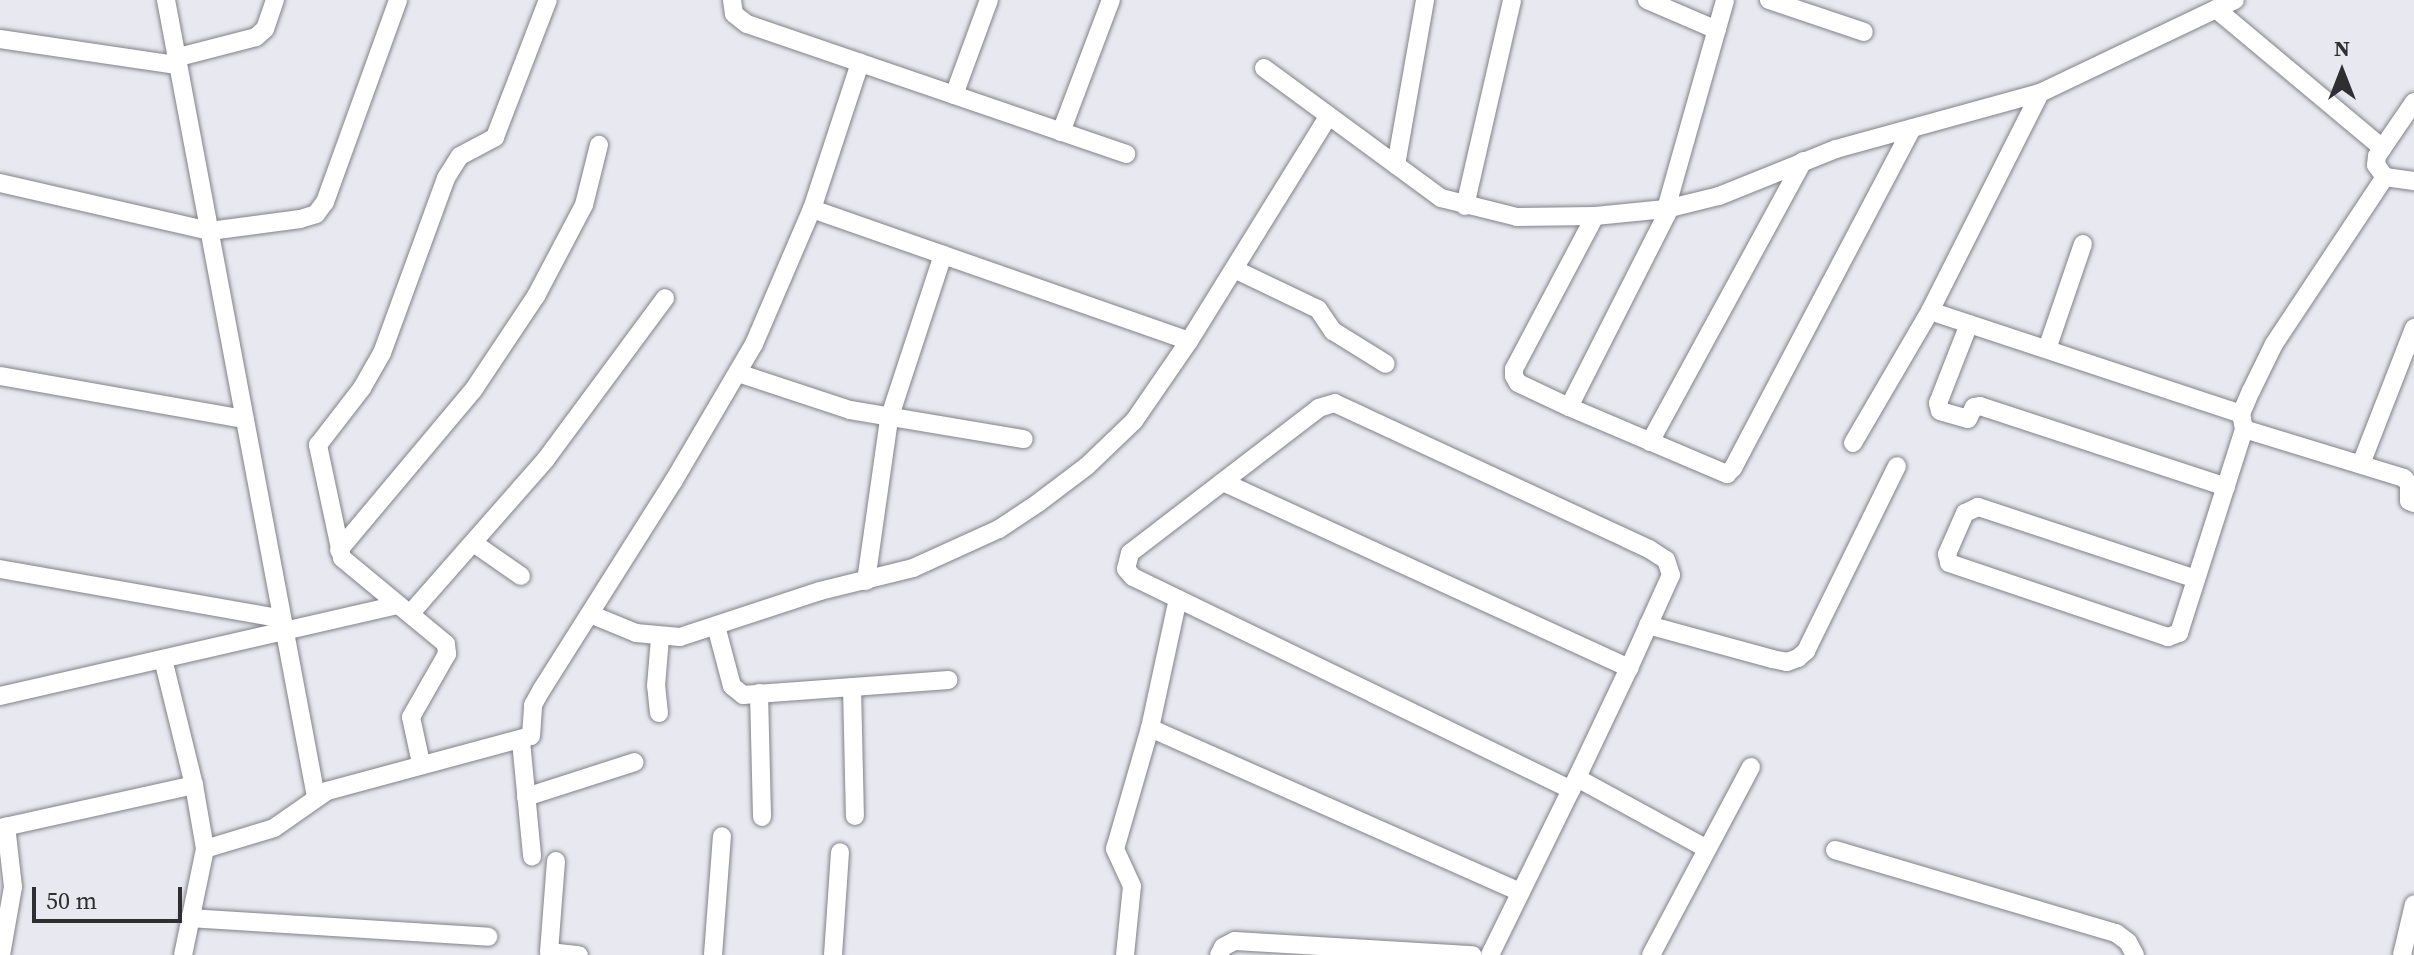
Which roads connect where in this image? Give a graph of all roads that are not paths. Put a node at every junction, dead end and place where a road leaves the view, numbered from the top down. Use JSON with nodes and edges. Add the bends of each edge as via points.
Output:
{"nodes":[{"id":1,"x":166,"y":0,"type":"edge"},
{"id":2,"x":275,"y":0,"type":"edge"},
{"id":3,"x":398,"y":0,"type":"edge"},
{"id":4,"x":548,"y":0,"type":"edge"},
{"id":5,"x":732,"y":0,"type":"edge"},
{"id":6,"x":989,"y":0,"type":"edge"},
{"id":7,"x":1111,"y":0,"type":"edge"},
{"id":8,"x":1425,"y":0,"type":"edge"},
{"id":9,"x":1512,"y":0,"type":"edge"},
{"id":10,"x":1647,"y":0,"type":"edge"},
{"id":11,"x":1725,"y":0,"type":"edge"},
{"id":12,"x":1769,"y":0,"type":"edge"},
{"id":13,"x":2235,"y":0,"type":"edge"},
{"id":14,"x":2216,"y":9,"type":"junction"},
{"id":15,"x":1717,"y":30,"type":"junction"},
{"id":16,"x":1864,"y":32,"type":"dead end"},
{"id":17,"x":0,"y":39,"type":"edge"},
{"id":18,"x":176,"y":61,"type":"junction"},
{"id":19,"x":860,"y":63,"type":"junction"},
{"id":20,"x":1264,"y":68,"type":"dead end"},
{"id":21,"x":2040,"y":93,"type":"junction"},
{"id":22,"x":954,"y":95,"type":"junction"},
{"id":23,"x":2414,"y":102,"type":"edge"},
{"id":24,"x":1328,"y":117,"type":"junction"},
{"id":25,"x":1912,"y":128,"type":"junction"},
{"id":26,"x":1061,"y":132,"type":"junction"},
{"id":27,"x":599,"y":145,"type":"dead end"},
{"id":28,"x":2382,"y":148,"type":"junction"},
{"id":29,"x":1126,"y":154,"type":"dead end"},
{"id":30,"x":1803,"y":161,"type":"junction"},
{"id":31,"x":1396,"y":165,"type":"junction"},
{"id":32,"x":2385,"y":177,"type":"junction"},
{"id":33,"x":2414,"y":181,"type":"edge"},
{"id":34,"x":0,"y":183,"type":"edge"},
{"id":35,"x":1465,"y":206,"type":"junction"},
{"id":36,"x":1668,"y":208,"type":"junction"},
{"id":37,"x":812,"y":209,"type":"junction"},
{"id":38,"x":1595,"y":216,"type":"junction"},
{"id":39,"x":210,"y":231,"type":"junction"},
{"id":40,"x":2083,"y":244,"type":"dead end"},
{"id":41,"x":943,"y":255,"type":"junction"},
{"id":42,"x":1234,"y":269,"type":"junction"},
{"id":43,"x":665,"y":298,"type":"dead end"},
{"id":44,"x":1930,"y":311,"type":"junction"},
{"id":45,"x":1969,"y":324,"type":"junction"},
{"id":46,"x":2414,"y":328,"type":"edge"},
{"id":47,"x":1189,"y":341,"type":"junction"},
{"id":48,"x":2047,"y":349,"type":"junction"},
{"id":49,"x":1386,"y":364,"type":"dead end"},
{"id":50,"x":738,"y":373,"type":"junction"},
{"id":51,"x":0,"y":376,"type":"edge"},
{"id":52,"x":1569,"y":407,"type":"junction"},
{"id":53,"x":891,"y":415,"type":"junction"},
{"id":54,"x":244,"y":419,"type":"junction"},
{"id":55,"x":2243,"y":421,"type":"junction"},
{"id":56,"x":1024,"y":439,"type":"dead end"},
{"id":57,"x":1650,"y":442,"type":"junction"},
{"id":58,"x":1853,"y":443,"type":"dead end"},
{"id":59,"x":2361,"y":464,"type":"junction"},
{"id":60,"x":1897,"y":466,"type":"dead end"},
{"id":61,"x":1223,"y":482,"type":"junction"},
{"id":62,"x":2226,"y":487,"type":"junction"},
{"id":63,"x":2414,"y":503,"type":"edge"},
{"id":64,"x":475,"y":544,"type":"junction"},
{"id":65,"x":339,"y":550,"type":"junction"},
{"id":66,"x":0,"y":569,"type":"edge"},
{"id":67,"x":521,"y":576,"type":"dead end"},
{"id":68,"x":2196,"y":579,"type":"junction"},
{"id":69,"x":866,"y":581,"type":"junction"},
{"id":70,"x":1178,"y":599,"type":"junction"},
{"id":71,"x":404,"y":610,"type":"junction"},
{"id":72,"x":590,"y":614,"type":"junction"},
{"id":73,"x":281,"y":625,"type":"junction"},
{"id":74,"x":1648,"y":625,"type":"junction"},
{"id":75,"x":716,"y":626,"type":"junction"},
{"id":76,"x":660,"y":638,"type":"junction"},
{"id":77,"x":163,"y":659,"type":"junction"},
{"id":78,"x":1629,"y":668,"type":"junction"},
{"id":79,"x":948,"y":680,"type":"dead end"},
{"id":80,"x":852,"y":687,"type":"junction"},
{"id":81,"x":759,"y":693,"type":"junction"},
{"id":82,"x":0,"y":696,"type":"edge"},
{"id":83,"x":659,"y":713,"type":"dead end"},
{"id":84,"x":1150,"y":728,"type":"junction"},
{"id":85,"x":521,"y":741,"type":"junction"},
{"id":86,"x":635,"y":762,"type":"dead end"},
{"id":87,"x":421,"y":763,"type":"junction"},
{"id":88,"x":1751,"y":767,"type":"dead end"},
{"id":89,"x":1574,"y":784,"type":"junction"},
{"id":90,"x":194,"y":785,"type":"junction"},
{"id":91,"x":316,"y":797,"type":"junction"},
{"id":92,"x":526,"y":797,"type":"junction"},
{"id":93,"x":855,"y":816,"type":"dead end"},
{"id":94,"x":762,"y":817,"type":"dead end"},
{"id":95,"x":3,"y":827,"type":"edge"},
{"id":96,"x":722,"y":836,"type":"dead end"},
{"id":97,"x":205,"y":849,"type":"junction"},
{"id":98,"x":1707,"y":849,"type":"junction"},
{"id":99,"x":1835,"y":850,"type":"dead end"},
{"id":100,"x":840,"y":852,"type":"dead end"},
{"id":101,"x":532,"y":856,"type":"dead end"},
{"id":102,"x":556,"y":861,"type":"dead end"},
{"id":103,"x":1520,"y":892,"type":"junction"},
{"id":104,"x":2414,"y":904,"type":"edge"},
{"id":105,"x":190,"y":918,"type":"junction"},
{"id":106,"x":488,"y":937,"type":"dead end"},
{"id":107,"x":1,"y":955,"type":"edge"},
{"id":108,"x":183,"y":955,"type":"edge"},
{"id":109,"x":579,"y":955,"type":"edge"},
{"id":110,"x":713,"y":955,"type":"edge"},
{"id":111,"x":833,"y":955,"type":"edge"},
{"id":112,"x":1125,"y":955,"type":"edge"},
{"id":113,"x":1219,"y":955,"type":"edge"},
{"id":114,"x":1473,"y":955,"type":"edge"},
{"id":115,"x":1490,"y":955,"type":"edge"},
{"id":116,"x":1651,"y":955,"type":"edge"},
{"id":117,"x":2135,"y":955,"type":"edge"},
{"id":118,"x":2402,"y":955,"type":"edge"}],
"edges":[{"from":1,"to":18,"type":"street"},
{"from":2,"to":18,"type":"street","via":[[265,29],[256,37]]},
{"from":3,"to":39,"type":"street","via":[[325,202],[316,214]]},
{"from":4,"to":65,"type":"street","via":[[495,137],[460,156],[446,178],[382,353],[318,445]]},
{"from":5,"to":19,"type":"street","via":[[734,14],[747,24]]},
{"from":6,"to":22,"type":"street"},
{"from":7,"to":26,"type":"street"},
{"from":8,"to":31,"type":"street"},
{"from":9,"to":35,"type":"street"},
{"from":10,"to":15,"type":"street"},
{"from":11,"to":15,"type":"street"},
{"from":12,"to":16,"type":"street"},
{"from":13,"to":14,"type":"street"},
{"from":14,"to":21,"type":"street"},
{"from":14,"to":28,"type":"street"},
{"from":15,"to":36,"type":"street"},
{"from":17,"to":18,"type":"street"},
{"from":18,"to":39,"type":"street"},
{"from":19,"to":22,"type":"street"},
{"from":19,"to":37,"type":"street"},
{"from":20,"to":24,"type":"street"},
{"from":21,"to":25,"type":"street"},
{"from":21,"to":44,"type":"street"},
{"from":22,"to":26,"type":"street"},
{"from":23,"to":28,"type":"street"},
{"from":24,"to":31,"type":"street"},
{"from":24,"to":42,"type":"street"},
{"from":25,"to":30,"type":"street"},
{"from":25,"to":57,"type":"street","via":[[1733,468],[1718,473]]},
{"from":26,"to":29,"type":"street"},
{"from":27,"to":65,"type":"street","via":[[584,205],[536,296],[474,389]]},
{"from":28,"to":32,"type":"street","via":[[2376,165]]},
{"from":30,"to":36,"type":"street","via":[[1719,196]]},
{"from":30,"to":57,"type":"street"},
{"from":31,"to":35,"type":"street","via":[[1441,198]]},
{"from":32,"to":33,"type":"street"},
{"from":32,"to":55,"type":"street","via":[[2274,344]]},
{"from":34,"to":39,"type":"street"},
{"from":35,"to":38,"type":"street","via":[[1517,217]]},
{"from":36,"to":38,"type":"street"},
{"from":36,"to":52,"type":"street"},
{"from":37,"to":41,"type":"street"},
{"from":37,"to":50,"type":"street","via":[[783,285]]},
{"from":38,"to":52,"type":"street","via":[[1514,369],[1518,383]]},
{"from":39,"to":54,"type":"street"},
{"from":40,"to":48,"type":"street"},
{"from":41,"to":47,"type":"street"},
{"from":41,"to":53,"type":"street"},
{"from":42,"to":47,"type":"street"},
{"from":42,"to":49,"type":"street","via":[[1318,309],[1333,331]]},
{"from":43,"to":64,"type":"street","via":[[609,378]]},
{"from":44,"to":45,"type":"street"},
{"from":44,"to":58,"type":"street"},
{"from":45,"to":48,"type":"street"},
{"from":45,"to":62,"type":"street","via":[[1938,403],[1940,411],[1968,419],[1980,406]]},
{"from":46,"to":59,"type":"street"},
{"from":47,"to":69,"type":"street","via":[[1134,421],[1038,503],[956,550]]},
{"from":48,"to":55,"type":"street"},
{"from":50,"to":53,"type":"street","via":[[850,410]]},
{"from":50,"to":72,"type":"street"},
{"from":51,"to":54,"type":"street"},
{"from":52,"to":57,"type":"street"},
{"from":53,"to":56,"type":"street"},
{"from":53,"to":69,"type":"street"},
{"from":54,"to":73,"type":"street"},
{"from":55,"to":59,"type":"street"},
{"from":55,"to":62,"type":"street"},
{"from":59,"to":63,"type":"street","via":[[2404,478]]},
{"from":60,"to":74,"type":"street","via":[[1798,658],[1772,659]]},
{"from":61,"to":70,"type":"street","via":[[1130,553],[1126,562],[1133,577]]},
{"from":61,"to":74,"type":"street","via":[[1319,408],[1335,403],[1666,560],[1671,575]]},
{"from":61,"to":78,"type":"street"},
{"from":62,"to":68,"type":"street"},
{"from":64,"to":67,"type":"street"},
{"from":64,"to":71,"type":"street"},
{"from":65,"to":71,"type":"street"},
{"from":66,"to":73,"type":"street"},
{"from":68,"to":68,"type":"street","via":[[1978,507],[1965,513],[1947,554],[1949,563],[2168,637],[2179,633]]},
{"from":69,"to":75,"type":"street"},
{"from":70,"to":84,"type":"street"},
{"from":70,"to":89,"type":"street"},
{"from":71,"to":73,"type":"street"},
{"from":71,"to":87,"type":"street","via":[[447,649],[411,717]]},
{"from":72,"to":76,"type":"street"},
{"from":72,"to":85,"type":"street","via":[[533,705],[531,736]]},
{"from":73,"to":77,"type":"street"},
{"from":73,"to":91,"type":"street"},
{"from":74,"to":78,"type":"street"},
{"from":75,"to":76,"type":"street"},
{"from":75,"to":81,"type":"street","via":[[735,692]]},
{"from":76,"to":83,"type":"street"},
{"from":77,"to":82,"type":"street"},
{"from":77,"to":90,"type":"street"},
{"from":78,"to":89,"type":"street"},
{"from":79,"to":80,"type":"street"},
{"from":80,"to":81,"type":"street"},
{"from":80,"to":93,"type":"street"},
{"from":81,"to":94,"type":"street"},
{"from":84,"to":103,"type":"street"},
{"from":84,"to":112,"type":"street","via":[[1115,849],[1132,886]]},
{"from":85,"to":87,"type":"street"},
{"from":85,"to":92,"type":"street"},
{"from":86,"to":92,"type":"street"},
{"from":87,"to":91,"type":"street"},
{"from":88,"to":98,"type":"street"},
{"from":89,"to":98,"type":"street"},
{"from":89,"to":103,"type":"street"},
{"from":90,"to":95,"type":"street"},
{"from":90,"to":97,"type":"street"},
{"from":91,"to":97,"type":"street","via":[[285,822]]},
{"from":92,"to":101,"type":"street"},
{"from":95,"to":107,"type":"street","via":[[13,887]]},
{"from":96,"to":110,"type":"street"},
{"from":97,"to":105,"type":"street"},
{"from":98,"to":116,"type":"street"},
{"from":99,"to":117,"type":"street","via":[[2116,933]]},
{"from":100,"to":111,"type":"street"},
{"from":102,"to":109,"type":"street","via":[[549,952]]},
{"from":103,"to":115,"type":"street"},
{"from":104,"to":118,"type":"street"},
{"from":105,"to":106,"type":"street"},
{"from":105,"to":108,"type":"street"},
{"from":113,"to":114,"type":"street","via":[[1235,941]]}]}
